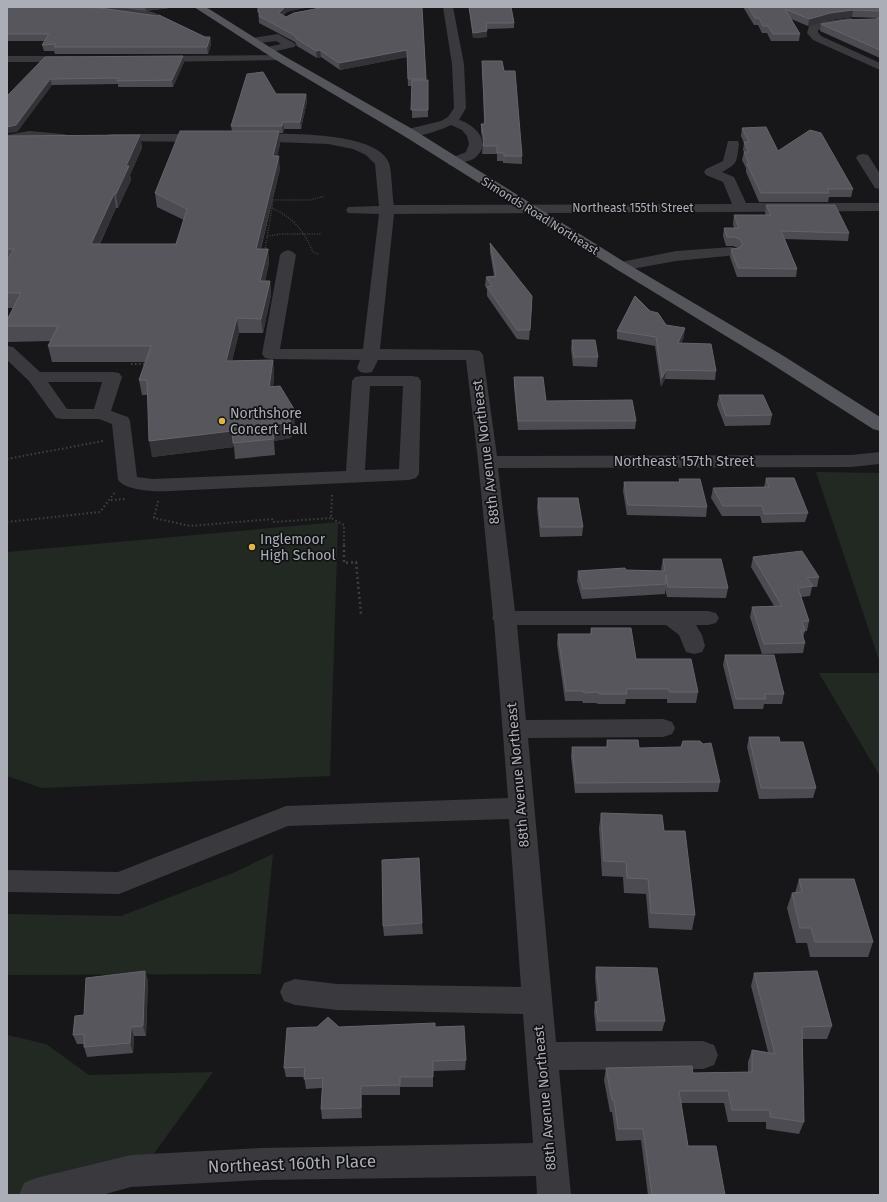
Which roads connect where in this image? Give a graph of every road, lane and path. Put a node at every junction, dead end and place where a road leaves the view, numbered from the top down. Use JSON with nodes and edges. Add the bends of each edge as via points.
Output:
{"nodes":[{"id":1,"x":200,"y":7,"type":"edge"},
{"id":2,"x":448,"y":7,"type":"edge"},
{"id":3,"x":92,"y":9,"type":"edge"},
{"id":4,"x":158,"y":18,"type":"edge"},
{"id":5,"x":862,"y":21,"type":"edge"},
{"id":6,"x":253,"y":41,"type":"junction"},
{"id":7,"x":267,"y":50,"type":"junction"},
{"id":8,"x":280,"y":58,"type":"junction"},
{"id":9,"x":880,"y":58,"type":"edge"},
{"id":10,"x":7,"y":59,"type":"edge"},
{"id":11,"x":85,"y":59,"type":"edge"},
{"id":12,"x":140,"y":59,"type":"edge"},
{"id":13,"x":866,"y":61,"type":"junction"},
{"id":14,"x":880,"y":67,"type":"edge"},
{"id":15,"x":451,"y":121,"type":"junction"},
{"id":16,"x":409,"y":133,"type":"junction"},
{"id":17,"x":73,"y":138,"type":"edge"},
{"id":18,"x":96,"y":138,"type":"edge"},
{"id":19,"x":221,"y":138,"type":"edge"},
{"id":20,"x":236,"y":138,"type":"edge"},
{"id":21,"x":7,"y":139,"type":"edge"},
{"id":22,"x":732,"y":144,"type":"dead end"},
{"id":23,"x":863,"y":158,"type":"dead end"},
{"id":24,"x":454,"y":162,"type":"junction"},
{"id":25,"x":880,"y":185,"type":"edge"},
{"id":26,"x":325,"y":196,"type":"dead end"},
{"id":27,"x":880,"y":207,"type":"edge"},
{"id":28,"x":272,"y":208,"type":"junction"},
{"id":29,"x":741,"y":208,"type":"junction"},
{"id":30,"x":529,"y":209,"type":"junction"},
{"id":31,"x":353,"y":210,"type":"dead end"},
{"id":32,"x":387,"y":210,"type":"junction"},
{"id":33,"x":305,"y":234,"type":"junction"},
{"id":34,"x":322,"y":234,"type":"dead end"},
{"id":35,"x":267,"y":236,"type":"junction"},
{"id":36,"x":732,"y":252,"type":"edge"},
{"id":37,"x":318,"y":254,"type":"dead end"},
{"id":38,"x":288,"y":255,"type":"joint"},
{"id":39,"x":621,"y":266,"type":"junction"},
{"id":40,"x":7,"y":351,"type":"edge"},
{"id":41,"x":371,"y":354,"type":"junction"},
{"id":42,"x":131,"y":364,"type":"edge"},
{"id":43,"x":153,"y":364,"type":"edge"},
{"id":44,"x":35,"y":377,"type":"junction"},
{"id":45,"x":361,"y":381,"type":"junction"},
{"id":46,"x":101,"y":414,"type":"junction"},
{"id":47,"x":880,"y":424,"type":"edge"},
{"id":48,"x":109,"y":439,"type":"dead end"},
{"id":49,"x":880,"y":458,"type":"edge"},
{"id":50,"x":7,"y":459,"type":"edge"},
{"id":51,"x":489,"y":462,"type":"junction"},
{"id":52,"x":355,"y":477,"type":"junction"},
{"id":53,"x":117,"y":488,"type":"dead end"},
{"id":54,"x":332,"y":490,"type":"dead end"},
{"id":55,"x":158,"y":498,"type":"dead end"},
{"id":56,"x":126,"y":499,"type":"dead end"},
{"id":57,"x":110,"y":500,"type":"junction"},
{"id":58,"x":331,"y":518,"type":"junction"},
{"id":59,"x":7,"y":522,"type":"edge"},
{"id":60,"x":360,"y":614,"type":"dead end"},
{"id":61,"x":662,"y":617,"type":"junction"},
{"id":62,"x":503,"y":618,"type":"junction"},
{"id":63,"x":708,"y":618,"type":"dead end"},
{"id":64,"x":694,"y":646,"type":"dead end"},
{"id":65,"x":664,"y":728,"type":"dead end"},
{"id":66,"x":514,"y":729,"type":"junction"},
{"id":67,"x":521,"y":808,"type":"junction"},
{"id":68,"x":7,"y":881,"type":"edge"},
{"id":69,"x":295,"y":992,"type":"dead end"},
{"id":70,"x":537,"y":1001,"type":"junction"},
{"id":71,"x":703,"y":1054,"type":"dead end"},
{"id":72,"x":542,"y":1056,"type":"junction"},
{"id":73,"x":550,"y":1159,"type":"junction"},
{"id":74,"x":36,"y":1195,"type":"edge"},
{"id":75,"x":554,"y":1195,"type":"edge"}],
"edges":[{"from":1,"to":6,"type":"main road","name":"Simonds Road Northeast"},
{"from":2,"to":15,"type":"street","via":[[458,64],[460,108],[458,115]]},
{"from":3,"to":4,"type":"street"},
{"from":5,"to":13,"type":"street","via":[[840,22],[813,28],[812,33],[817,38]]},
{"from":6,"to":7,"type":"main road","name":"Simonds Road Northeast"},
{"from":6,"to":7,"type":"street","via":[[278,37],[290,45]]},
{"from":7,"to":8,"type":"main road","name":"Simonds Road Northeast"},
{"from":8,"to":12,"type":"street"},
{"from":8,"to":16,"type":"main road","name":"Simonds Road Northeast"},
{"from":9,"to":13,"type":"street"},
{"from":10,"to":11,"type":"street"},
{"from":13,"to":14,"type":"street"},
{"from":15,"to":16,"type":"street"},
{"from":15,"to":24,"type":"street","via":[[472,132],[476,146],[471,155]]},
{"from":16,"to":24,"type":"main road","name":"Simonds Road Northeast"},
{"from":17,"to":21,"type":"street","via":[[50,138],[30,131]]},
{"from":18,"to":19,"type":"street"},
{"from":20,"to":32,"type":"street","via":[[329,140],[371,153],[382,163]]},
{"from":22,"to":29,"type":"street","via":[[729,163],[711,172],[729,180]]},
{"from":23,"to":25,"type":"street"},
{"from":24,"to":30,"type":"main road","name":"Simonds Road Northeast"},
{"from":26,"to":28,"type":"path","via":[[310,200],[273,200]]},
{"from":27,"to":29,"type":"street","name":"Northeast 155th Street"},
{"from":28,"to":33,"type":"path","via":[[290,217]]},
{"from":28,"to":35,"type":"path"},
{"from":29,"to":30,"type":"street","name":"Northeast 155th Street"},
{"from":30,"to":32,"type":"street","name":"Northeast 155th Street"},
{"from":30,"to":39,"type":"main road","name":"Simonds Road Northeast"},
{"from":31,"to":32,"type":"street","name":"Northeast 155th Street"},
{"from":32,"to":41,"type":"street"},
{"from":33,"to":34,"type":"path"},
{"from":33,"to":35,"type":"path"},
{"from":33,"to":37,"type":"path","via":[[312,252]]},
{"from":35,"to":38,"type":"path","via":[[265,249]]},
{"from":36,"to":39,"type":"street","via":[[660,257]]},
{"from":38,"to":41,"type":"street","via":[[271,354]]},
{"from":39,"to":47,"type":"main road","name":"Simonds Road Northeast"},
{"from":40,"to":44,"type":"street"},
{"from":41,"to":45,"type":"street"},
{"from":41,"to":51,"type":"street","name":"88th Avenue Northeast","via":[[474,355]]},
{"from":42,"to":43,"type":"path"},
{"from":44,"to":46,"type":"street","via":[[62,414]]},
{"from":44,"to":46,"type":"street","via":[[113,377]]},
{"from":45,"to":52,"type":"street"},
{"from":45,"to":52,"type":"street","via":[[412,381],[409,474]]},
{"from":46,"to":52,"type":"street","via":[[121,421],[128,480],[142,485]]},
{"from":48,"to":50,"type":"path"},
{"from":49,"to":51,"type":"street","name":"Northeast 157th Street","via":[[851,461]]},
{"from":51,"to":62,"type":"street","name":"88th Avenue Northeast"},
{"from":53,"to":57,"type":"path"},
{"from":54,"to":58,"type":"path"},
{"from":55,"to":58,"type":"path","via":[[154,518],[190,526],[273,519],[274,522]]},
{"from":56,"to":57,"type":"path"},
{"from":57,"to":59,"type":"path","via":[[100,512]]},
{"from":58,"to":60,"type":"path","via":[[344,525],[344,563],[356,562]]},
{"from":61,"to":62,"type":"street"},
{"from":61,"to":63,"type":"street"},
{"from":61,"to":64,"type":"street","via":[[683,624],[692,635]]},
{"from":62,"to":66,"type":"street","name":"88th Avenue Northeast"},
{"from":65,"to":66,"type":"street"},
{"from":66,"to":67,"type":"street","name":"88th Avenue Northeast"},
{"from":67,"to":68,"type":"street","via":[[286,816],[119,883]]},
{"from":67,"to":70,"type":"street","name":"88th Avenue Northeast"},
{"from":69,"to":70,"type":"street","via":[[337,997]]},
{"from":70,"to":72,"type":"street","name":"88th Avenue Northeast"},
{"from":71,"to":72,"type":"street"},
{"from":72,"to":73,"type":"street","name":"88th Avenue Northeast"},
{"from":73,"to":74,"type":"street","name":"Northeast 160th Place","via":[[261,1164],[131,1171]]},
{"from":73,"to":75,"type":"street","name":"88th Avenue Northeast"}]}
